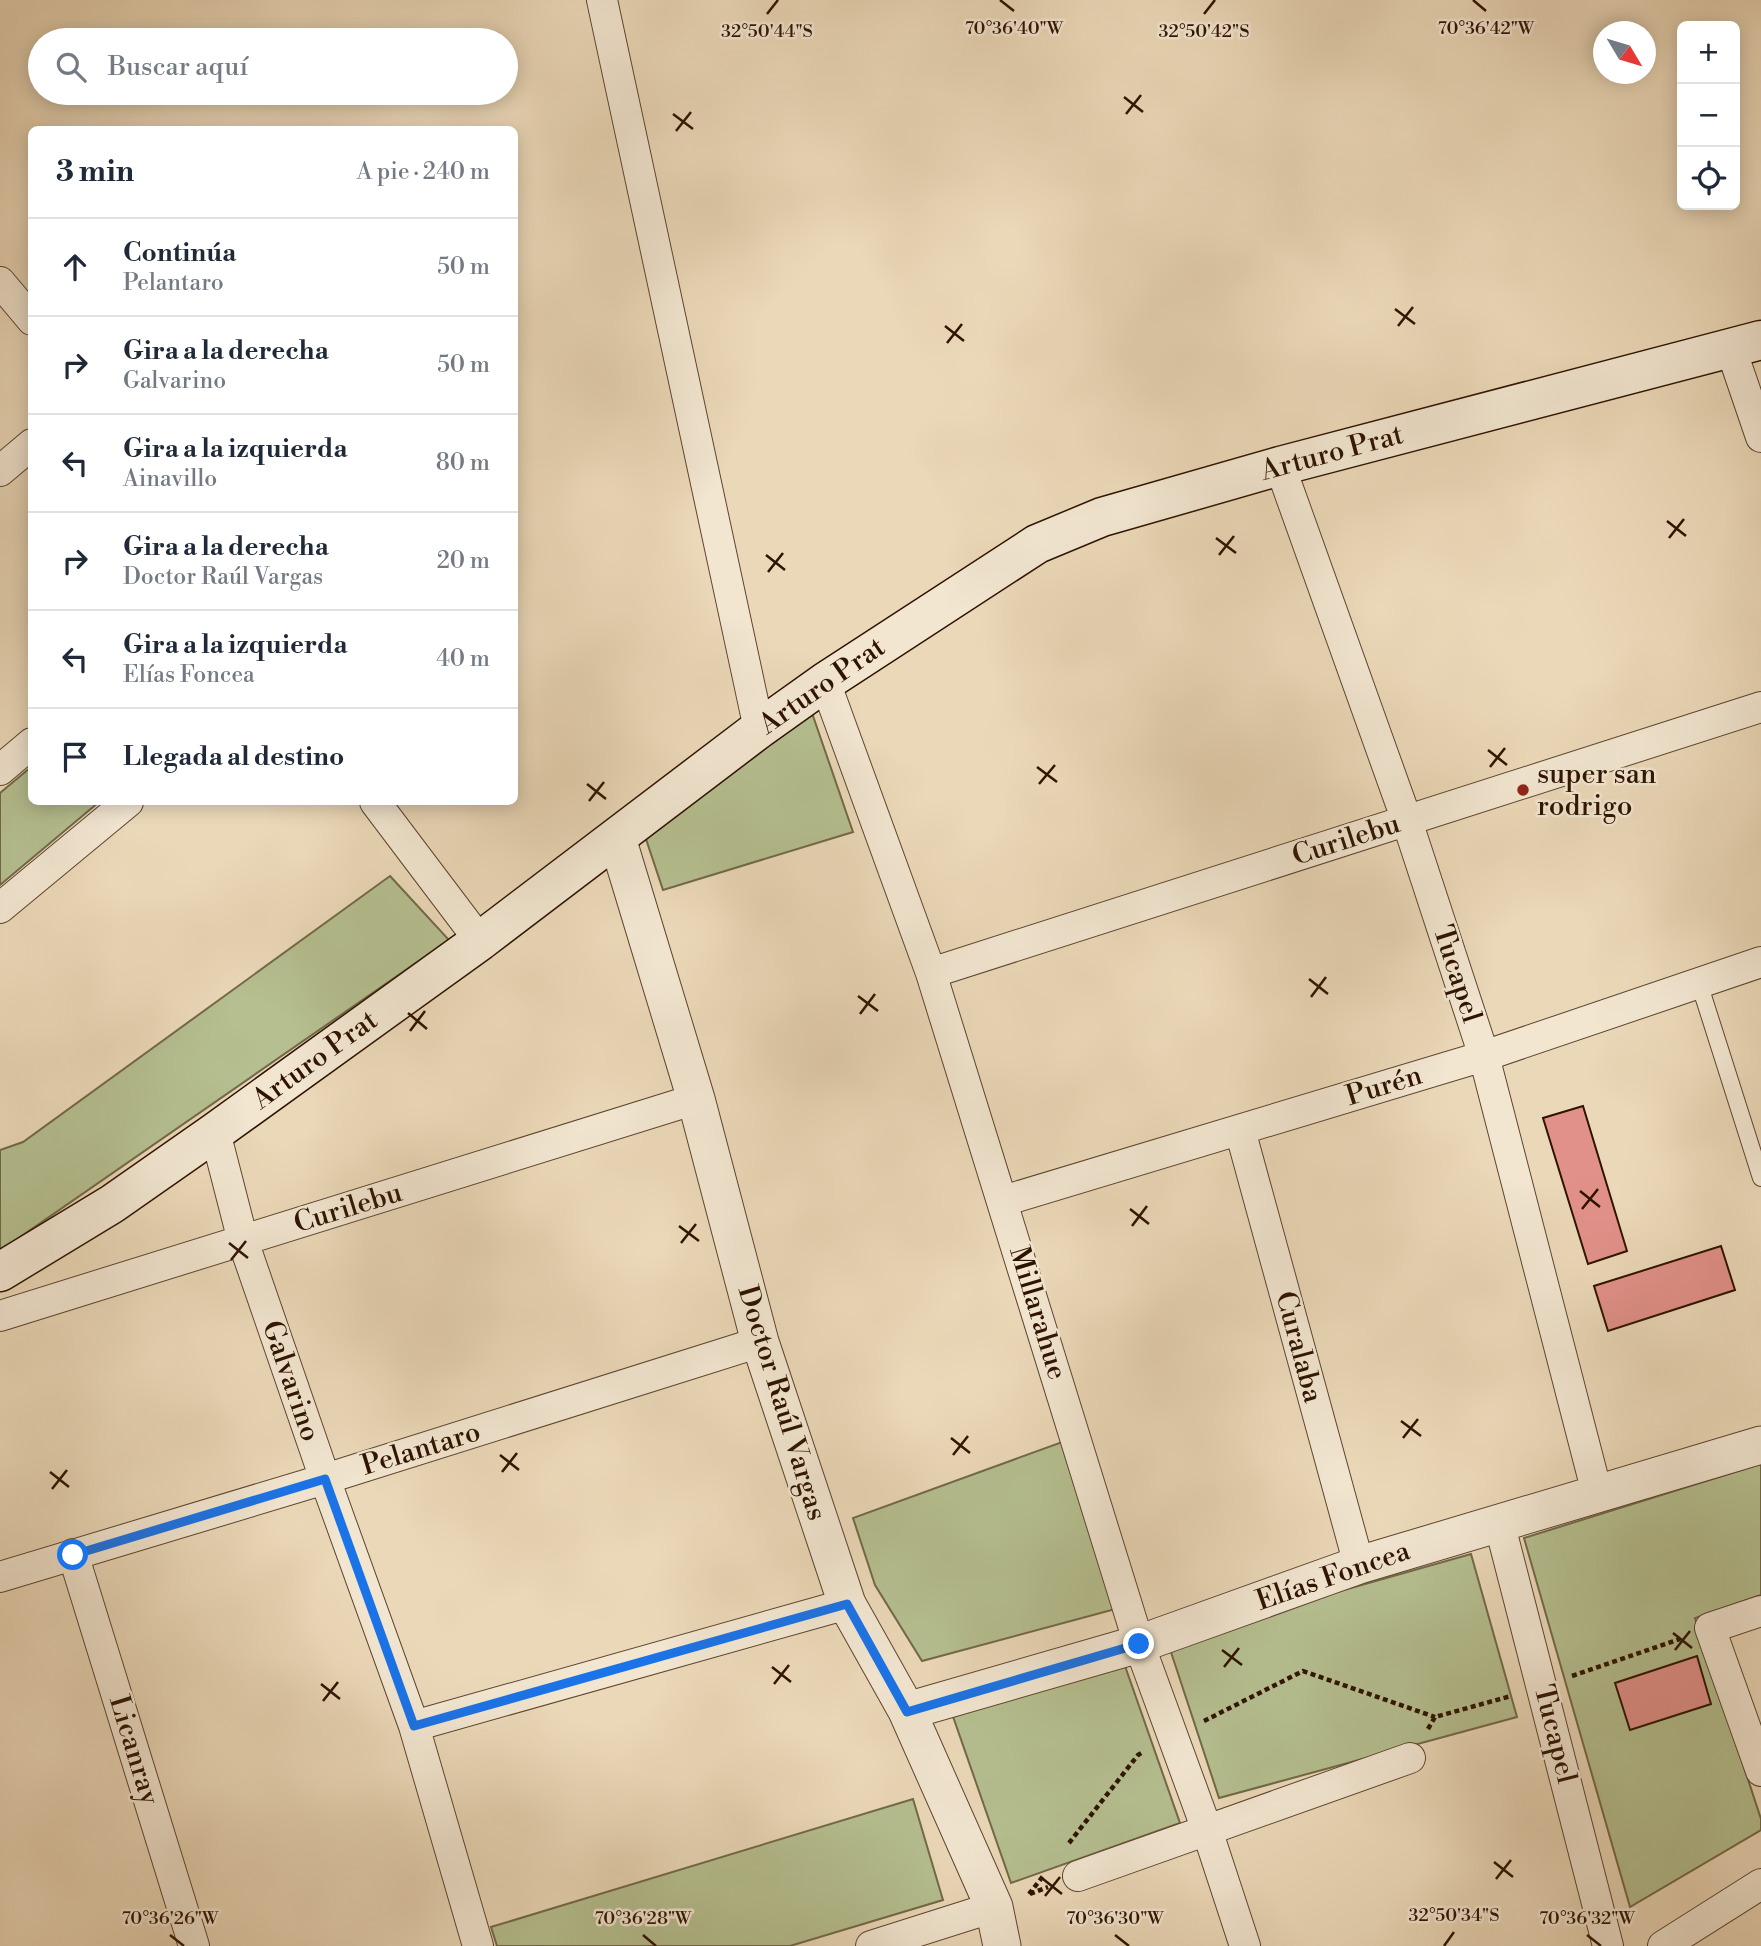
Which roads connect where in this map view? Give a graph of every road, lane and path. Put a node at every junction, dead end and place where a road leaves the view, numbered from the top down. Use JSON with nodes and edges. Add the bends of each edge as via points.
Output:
{"nodes":[{"id":1,"x":602,"y":0,"type":"edge"},
{"id":2,"x":0,"y":282,"type":"edge"},
{"id":3,"x":28,"y":315,"type":"edge"},
{"id":4,"x":1746,"y":344,"type":"edge"},
{"id":5,"x":1761,"y":437,"type":"edge"},
{"id":6,"x":28,"y":447,"type":"edge"},
{"id":7,"x":1280,"y":466,"type":"junction"},
{"id":8,"x":0,"y":471,"type":"edge"},
{"id":9,"x":825,"y":682,"type":"junction"},
{"id":10,"x":1761,"y":707,"type":"edge"},
{"id":11,"x":759,"y":729,"type":"junction"},
{"id":12,"x":28,"y":746,"type":"edge"},
{"id":13,"x":0,"y":770,"type":"edge"},
{"id":14,"x":124,"y":805,"type":"edge"},
{"id":15,"x":377,"y":805,"type":"edge"},
{"id":16,"x":1408,"y":821,"type":"junction"},
{"id":17,"x":617,"y":838,"type":"junction"},
{"id":18,"x":0,"y":908,"type":"edge"},
{"id":19,"x":480,"y":941,"type":"junction"},
{"id":20,"x":1761,"y":962,"type":"edge"},
{"id":21,"x":931,"y":973,"type":"junction"},
{"id":22,"x":1699,"y":983,"type":"junction"},
{"id":23,"x":1484,"y":1056,"type":"junction"},
{"id":24,"x":696,"y":1098,"type":"junction"},
{"id":25,"x":1240,"y":1130,"type":"junction"},
{"id":26,"x":215,"y":1132,"type":"junction"},
{"id":27,"x":1761,"y":1178,"type":"edge"},
{"id":28,"x":1003,"y":1201,"type":"junction"},
{"id":29,"x":243,"y":1241,"type":"junction"},
{"id":30,"x":0,"y":1272,"type":"edge"},
{"id":31,"x":0,"y":1316,"type":"edge"},
{"id":32,"x":760,"y":1342,"type":"junction"},
{"id":33,"x":1761,"y":1445,"type":"edge"},
{"id":34,"x":325,"y":1479,"type":"junction"},
{"id":35,"x":1597,"y":1493,"type":"junction"},
{"id":36,"x":1499,"y":1522,"type":"junction"},
{"id":37,"x":73,"y":1555,"type":"junction"},
{"id":38,"x":1359,"y":1565,"type":"junction"},
{"id":39,"x":0,"y":1577,"type":"edge"},
{"id":40,"x":847,"y":1604,"type":"junction"},
{"id":41,"x":1761,"y":1611,"type":"edge"},
{"id":42,"x":1139,"y":1644,"type":"junction"},
{"id":43,"x":907,"y":1712,"type":"junction"},
{"id":44,"x":1435,"y":1717,"type":"dead end"},
{"id":45,"x":414,"y":1726,"type":"junction"},
{"id":46,"x":1173,"y":1737,"type":"junction"},
{"id":47,"x":1410,"y":1758,"type":"dead end"},
{"id":48,"x":1761,"y":1771,"type":"edge"},
{"id":49,"x":1207,"y":1830,"type":"junction"},
{"id":50,"x":1070,"y":1863,"type":"junction"},
{"id":51,"x":1046,"y":1872,"type":"dead end"},
{"id":52,"x":1761,"y":1884,"type":"edge"},
{"id":53,"x":1029,"y":1894,"type":"junction"},
{"id":54,"x":994,"y":1907,"type":"junction"},
{"id":55,"x":194,"y":1946,"type":"edge"},
{"id":56,"x":478,"y":1946,"type":"edge"},
{"id":57,"x":871,"y":1946,"type":"edge"},
{"id":58,"x":1002,"y":1946,"type":"edge"},
{"id":59,"x":1245,"y":1946,"type":"edge"},
{"id":60,"x":1608,"y":1946,"type":"edge"},
{"id":61,"x":1663,"y":1946,"type":"edge"}],
"edges":[{"from":1,"to":11,"type":"street"},
{"from":2,"to":3,"type":"street"},
{"from":4,"to":5,"type":"street"},
{"from":4,"to":7,"type":"main road","name":"Arturo Prat"},
{"from":6,"to":8,"type":"street"},
{"from":7,"to":9,"type":"main road","name":"Arturo Prat","via":[[1102,517],[1037,544]]},
{"from":7,"to":16,"type":"street","name":"Tucapel"},
{"from":9,"to":11,"type":"main road","name":"Arturo Prat"},
{"from":9,"to":21,"type":"street","name":"Millarahue"},
{"from":10,"to":16,"type":"street","name":"Curilebu"},
{"from":11,"to":17,"type":"main road","name":"Arturo Prat"},
{"from":12,"to":13,"type":"street"},
{"from":14,"to":18,"type":"street"},
{"from":15,"to":19,"type":"street"},
{"from":16,"to":21,"type":"street","name":"Curilebu"},
{"from":16,"to":23,"type":"street","name":"Tucapel"},
{"from":17,"to":19,"type":"main road","name":"Arturo Prat"},
{"from":17,"to":24,"type":"street","name":"Doctor Raúl Vargas"},
{"from":19,"to":26,"type":"main road","name":"Arturo Prat"},
{"from":20,"to":22,"type":"street","name":"Purén"},
{"from":21,"to":28,"type":"street","name":"Millarahue"},
{"from":22,"to":23,"type":"street","name":"Purén"},
{"from":22,"to":27,"type":"lane"},
{"from":23,"to":25,"type":"street","name":"Purén"},
{"from":23,"to":35,"type":"street","name":"Tucapel"},
{"from":24,"to":29,"type":"street","name":"Curilebu"},
{"from":24,"to":32,"type":"street","name":"Doctor Raúl Vargas"},
{"from":25,"to":28,"type":"street","name":"Purén"},
{"from":25,"to":38,"type":"street","name":"Curalaba"},
{"from":26,"to":29,"type":"street","name":"Galvarino"},
{"from":26,"to":30,"type":"main road","name":"Arturo Prat","via":[[112,1204]]},
{"from":28,"to":42,"type":"street","name":"Millarahue"},
{"from":29,"to":31,"type":"street","name":"Curilebu"},
{"from":29,"to":34,"type":"street","name":"Galvarino"},
{"from":32,"to":34,"type":"street","name":"Pelantaro"},
{"from":32,"to":40,"type":"street","name":"Doctor Raúl Vargas"},
{"from":33,"to":35,"type":"street","name":"Elías Foncea"},
{"from":34,"to":37,"type":"street","name":"Pelantaro"},
{"from":34,"to":45,"type":"street","name":"Galvarino"},
{"from":35,"to":36,"type":"street","name":"Elías Foncea"},
{"from":36,"to":38,"type":"street","name":"Elías Foncea"},
{"from":36,"to":60,"type":"street","name":"Tucapel"},
{"from":37,"to":39,"type":"street","name":"Pelantaro"},
{"from":37,"to":55,"type":"street","name":"Licanray"},
{"from":38,"to":42,"type":"street","name":"Elías Foncea"},
{"from":40,"to":43,"type":"street","name":"Doctor Raúl Vargas"},
{"from":40,"to":45,"type":"street"},
{"from":41,"to":48,"type":"street","via":[[1710,1628]]},
{"from":42,"to":43,"type":"street","name":"Elías Foncea"},
{"from":42,"to":46,"type":"street","name":"Millarahue"},
{"from":43,"to":54,"type":"street","name":"Doctor Raúl Vargas"},
{"from":44,"to":46,"type":"path","via":[[1303,1671]]},
{"from":45,"to":56,"type":"street","name":"Galvarino"},
{"from":46,"to":49,"type":"street","name":"Millarahue"},
{"from":46,"to":50,"type":"path","via":[[1138,1755]]},
{"from":47,"to":49,"type":"street"},
{"from":49,"to":50,"type":"street"},
{"from":49,"to":59,"type":"street","name":"Millarahue"},
{"from":50,"to":53,"type":"path"},
{"from":51,"to":53,"type":"path"},
{"from":52,"to":61,"type":"street"},
{"from":53,"to":54,"type":"path"},
{"from":54,"to":57,"type":"street"},
{"from":54,"to":58,"type":"street","name":"Doctor Raúl Vargas"}]}
